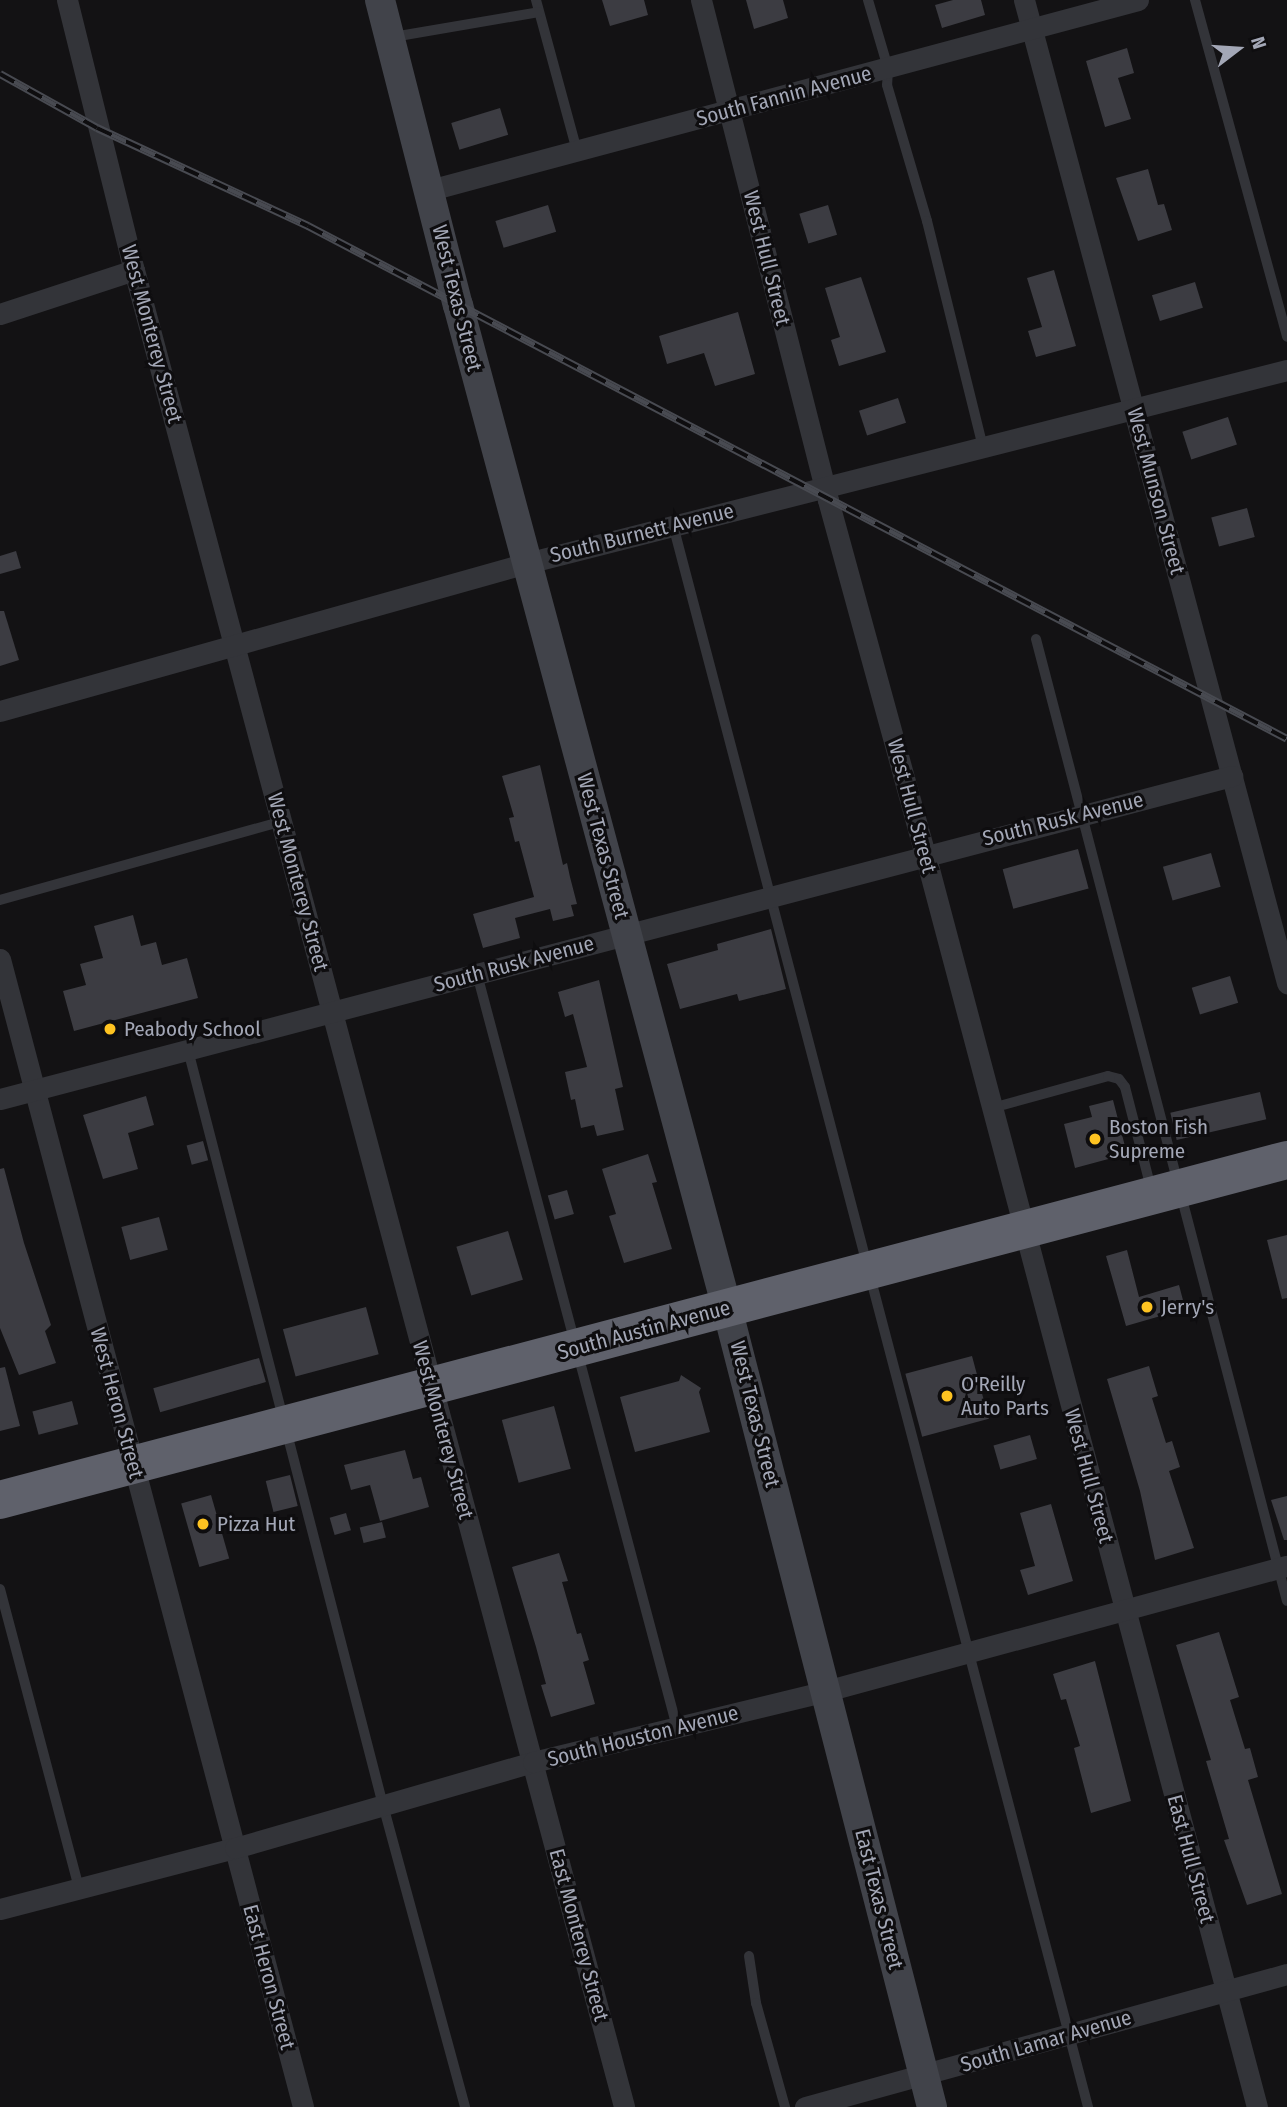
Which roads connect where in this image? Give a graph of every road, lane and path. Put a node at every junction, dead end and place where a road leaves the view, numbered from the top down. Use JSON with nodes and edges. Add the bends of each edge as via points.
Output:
{"nodes":[{"id":1,"x":67,"y":0,"type":"edge"},
{"id":2,"x":380,"y":0,"type":"edge"},
{"id":3,"x":536,"y":0,"type":"edge"},
{"id":4,"x":701,"y":0,"type":"edge"},
{"id":5,"x":868,"y":0,"type":"edge"},
{"id":6,"x":1024,"y":0,"type":"edge"},
{"id":7,"x":1138,"y":0,"type":"edge"},
{"id":8,"x":1195,"y":0,"type":"edge"},
{"id":9,"x":539,"y":12,"type":"junction"},
{"id":10,"x":1032,"y":30,"type":"junction"},
{"id":11,"x":390,"y":38,"type":"junction"},
{"id":12,"x":888,"y":68,"type":"junction"},
{"id":13,"x":730,"y":110,"type":"junction"},
{"id":14,"x":577,"y":151,"type":"junction"},
{"id":15,"x":430,"y":190,"type":"junction"},
{"id":16,"x":134,"y":270,"type":"junction"},
{"id":17,"x":0,"y":314,"type":"edge"},
{"id":18,"x":1287,"y":337,"type":"edge"},
{"id":19,"x":1287,"y":370,"type":"edge"},
{"id":20,"x":1135,"y":411,"type":"junction"},
{"id":21,"x":983,"y":448,"type":"junction"},
{"id":22,"x":825,"y":486,"type":"junction"},
{"id":23,"x":673,"y":525,"type":"junction"},
{"id":24,"x":527,"y":563,"type":"junction"},
{"id":25,"x":1035,"y":639,"type":"dead end"},
{"id":26,"x":236,"y":645,"type":"junction"},
{"id":27,"x":0,"y":711,"type":"edge"},
{"id":28,"x":1232,"y":776,"type":"junction"},
{"id":29,"x":1082,"y":814,"type":"junction"},
{"id":30,"x":282,"y":821,"type":"junction"},
{"id":31,"x":925,"y":854,"type":"junction"},
{"id":32,"x":771,"y":896,"type":"junction"},
{"id":33,"x":0,"y":900,"type":"edge"},
{"id":34,"x":626,"y":935,"type":"junction"},
{"id":35,"x":0,"y":959,"type":"edge"},
{"id":36,"x":477,"y":974,"type":"junction"},
{"id":37,"x":1287,"y":983,"type":"edge"},
{"id":38,"x":332,"y":1012,"type":"junction"},
{"id":39,"x":188,"y":1050,"type":"junction"},
{"id":40,"x":34,"y":1090,"type":"junction"},
{"id":41,"x":0,"y":1099,"type":"edge"},
{"id":42,"x":992,"y":1108,"type":"junction"},
{"id":43,"x":1287,"y":1160,"type":"edge"},
{"id":44,"x":1166,"y":1192,"type":"junction"},
{"id":45,"x":1024,"y":1229,"type":"junction"},
{"id":46,"x":869,"y":1270,"type":"junction"},
{"id":47,"x":727,"y":1308,"type":"junction"},
{"id":48,"x":574,"y":1349,"type":"junction"},
{"id":49,"x":432,"y":1387,"type":"junction"},
{"id":50,"x":286,"y":1426,"type":"junction"},
{"id":51,"x":134,"y":1466,"type":"junction"},
{"id":52,"x":0,"y":1500,"type":"edge"},
{"id":53,"x":1283,"y":1568,"type":"edge"},
{"id":54,"x":0,"y":1589,"type":"edge"},
{"id":55,"x":1287,"y":1601,"type":"edge"},
{"id":56,"x":1124,"y":1611,"type":"junction"},
{"id":57,"x":969,"y":1653,"type":"junction"},
{"id":58,"x":826,"y":1691,"type":"junction"},
{"id":59,"x":677,"y":1727,"type":"junction"},
{"id":60,"x":533,"y":1762,"type":"junction"},
{"id":61,"x":383,"y":1805,"type":"junction"},
{"id":62,"x":235,"y":1848,"type":"junction"},
{"id":63,"x":79,"y":1889,"type":"junction"},
{"id":64,"x":0,"y":1909,"type":"edge"},
{"id":65,"x":749,"y":1956,"type":"dead end"},
{"id":66,"x":1287,"y":1974,"type":"edge"},
{"id":67,"x":1227,"y":1989,"type":"junction"},
{"id":68,"x":1069,"y":2034,"type":"junction"},
{"id":69,"x":924,"y":2076,"type":"junction"},
{"id":70,"x":303,"y":2107,"type":"edge"},
{"id":71,"x":466,"y":2107,"type":"edge"},
{"id":72,"x":624,"y":2107,"type":"edge"},
{"id":73,"x":785,"y":2107,"type":"edge"},
{"id":74,"x":805,"y":2107,"type":"edge"},
{"id":75,"x":932,"y":2107,"type":"edge"},
{"id":76,"x":1088,"y":2107,"type":"edge"},
{"id":77,"x":1257,"y":2107,"type":"edge"}],
"edges":[{"from":1,"to":16,"type":"street","name":"West Monterey Street"},
{"from":2,"to":11,"type":"street","name":"West Texas Street"},
{"from":3,"to":9,"type":"lane"},
{"from":4,"to":13,"type":"street","name":"West Hull Street"},
{"from":5,"to":12,"type":"lane"},
{"from":6,"to":10,"type":"street","name":"West Munson Street"},
{"from":7,"to":10,"type":"street","name":"South Fannin Avenue"},
{"from":8,"to":18,"type":"lane"},
{"from":9,"to":11,"type":"lane"},
{"from":9,"to":14,"type":"lane"},
{"from":10,"to":12,"type":"street","name":"South Fannin Avenue"},
{"from":10,"to":20,"type":"street","name":"West Munson Street"},
{"from":11,"to":15,"type":"street","name":"West Texas Street"},
{"from":12,"to":13,"type":"street","name":"South Fannin Avenue"},
{"from":12,"to":21,"type":"lane","via":[[887,85],[927,221]]},
{"from":13,"to":14,"type":"street","name":"South Fannin Avenue"},
{"from":13,"to":22,"type":"street","name":"West Hull Street"},
{"from":14,"to":15,"type":"street","name":"South Fannin Avenue"},
{"from":15,"to":24,"type":"street","name":"West Texas Street"},
{"from":16,"to":17,"type":"street"},
{"from":16,"to":26,"type":"street","name":"West Monterey Street"},
{"from":19,"to":20,"type":"street","name":"South Burnett Avenue"},
{"from":20,"to":21,"type":"street","name":"South Burnett Avenue"},
{"from":20,"to":28,"type":"street","name":"West Munson Street"},
{"from":21,"to":22,"type":"street","name":"South Burnett Avenue"},
{"from":22,"to":23,"type":"street","name":"South Burnett Avenue"},
{"from":22,"to":31,"type":"street","name":"West Hull Street"},
{"from":23,"to":24,"type":"street","name":"South Burnett Avenue"},
{"from":23,"to":32,"type":"lane"},
{"from":24,"to":26,"type":"street","name":"South Burnett Avenue"},
{"from":24,"to":34,"type":"street","name":"West Texas Street"},
{"from":25,"to":29,"type":"lane"},
{"from":26,"to":27,"type":"street","name":"South Burnett Avenue"},
{"from":26,"to":30,"type":"street","name":"West Monterey Street"},
{"from":28,"to":29,"type":"street","name":"South Rusk Avenue"},
{"from":28,"to":37,"type":"street","name":"West Munson Street"},
{"from":29,"to":31,"type":"street","name":"South Rusk Avenue"},
{"from":29,"to":44,"type":"lane"},
{"from":30,"to":33,"type":"lane"},
{"from":30,"to":38,"type":"street","name":"West Monterey Street"},
{"from":31,"to":32,"type":"street","name":"South Rusk Avenue"},
{"from":31,"to":42,"type":"street","name":"West Hull Street"},
{"from":32,"to":34,"type":"street","name":"South Rusk Avenue"},
{"from":32,"to":46,"type":"lane"},
{"from":34,"to":36,"type":"street","name":"South Rusk Avenue"},
{"from":34,"to":47,"type":"street","name":"West Texas Street"},
{"from":35,"to":40,"type":"street","name":"West Heron Street"},
{"from":36,"to":38,"type":"street","name":"South Rusk Avenue"},
{"from":36,"to":48,"type":"lane"},
{"from":38,"to":39,"type":"street","name":"South Rusk Avenue"},
{"from":38,"to":49,"type":"street","name":"West Monterey Street"},
{"from":39,"to":40,"type":"street","name":"South Rusk Avenue"},
{"from":39,"to":50,"type":"lane"},
{"from":40,"to":41,"type":"street","name":"South Rusk Avenue"},
{"from":40,"to":51,"type":"street","name":"West Heron Street"},
{"from":42,"to":44,"type":"lane","via":[[1108,1076],[1119,1079]]},
{"from":42,"to":45,"type":"street","name":"West Hull Street"},
{"from":43,"to":44,"type":"highway","name":"South Austin Avenue"},
{"from":44,"to":45,"type":"highway","name":"South Austin Avenue"},
{"from":44,"to":53,"type":"lane"},
{"from":45,"to":46,"type":"highway","name":"South Austin Avenue"},
{"from":45,"to":56,"type":"street","name":"West Hull Street"},
{"from":46,"to":47,"type":"highway","name":"South Austin Avenue"},
{"from":46,"to":57,"type":"lane"},
{"from":47,"to":48,"type":"highway","name":"South Austin Avenue"},
{"from":47,"to":58,"type":"street","name":"West Texas Street"},
{"from":48,"to":49,"type":"highway","name":"South Austin Avenue"},
{"from":48,"to":59,"type":"lane"},
{"from":49,"to":50,"type":"highway","name":"South Austin Avenue"},
{"from":49,"to":60,"type":"street","name":"West Monterey Street"},
{"from":50,"to":51,"type":"highway","name":"South Austin Avenue"},
{"from":50,"to":61,"type":"lane"},
{"from":51,"to":52,"type":"highway","name":"South Austin Avenue"},
{"from":51,"to":62,"type":"street","name":"West Heron Street"},
{"from":53,"to":55,"type":"lane"},
{"from":53,"to":56,"type":"street","name":"South Houston Avenue"},
{"from":54,"to":63,"type":"lane"},
{"from":56,"to":57,"type":"street","name":"South Houston Avenue"},
{"from":56,"to":67,"type":"street","name":"East Hull Street"},
{"from":57,"to":58,"type":"street","name":"South Houston Avenue"},
{"from":57,"to":68,"type":"lane"},
{"from":58,"to":59,"type":"street","name":"South Houston Avenue"},
{"from":58,"to":69,"type":"street","name":"East Texas Street"},
{"from":59,"to":60,"type":"street","name":"South Houston Avenue"},
{"from":60,"to":61,"type":"street","name":"South Houston Avenue"},
{"from":60,"to":72,"type":"street","name":"East Monterey Street"},
{"from":61,"to":62,"type":"street","name":"South Houston Avenue"},
{"from":61,"to":71,"type":"lane"},
{"from":62,"to":63,"type":"street","name":"South Houston Avenue"},
{"from":62,"to":70,"type":"street","name":"East Heron Street"},
{"from":63,"to":64,"type":"street","name":"South Houston Avenue"},
{"from":65,"to":73,"type":"lane","via":[[756,2003]]},
{"from":66,"to":67,"type":"street","name":"South Lamar Avenue"},
{"from":67,"to":68,"type":"street","name":"South Lamar Avenue"},
{"from":67,"to":77,"type":"street","name":"East Hull Street"},
{"from":68,"to":69,"type":"street","name":"South Lamar Avenue"},
{"from":68,"to":76,"type":"lane"},
{"from":69,"to":74,"type":"street","name":"South Lamar Avenue"},
{"from":69,"to":75,"type":"street","name":"East Texas Street"}]}
